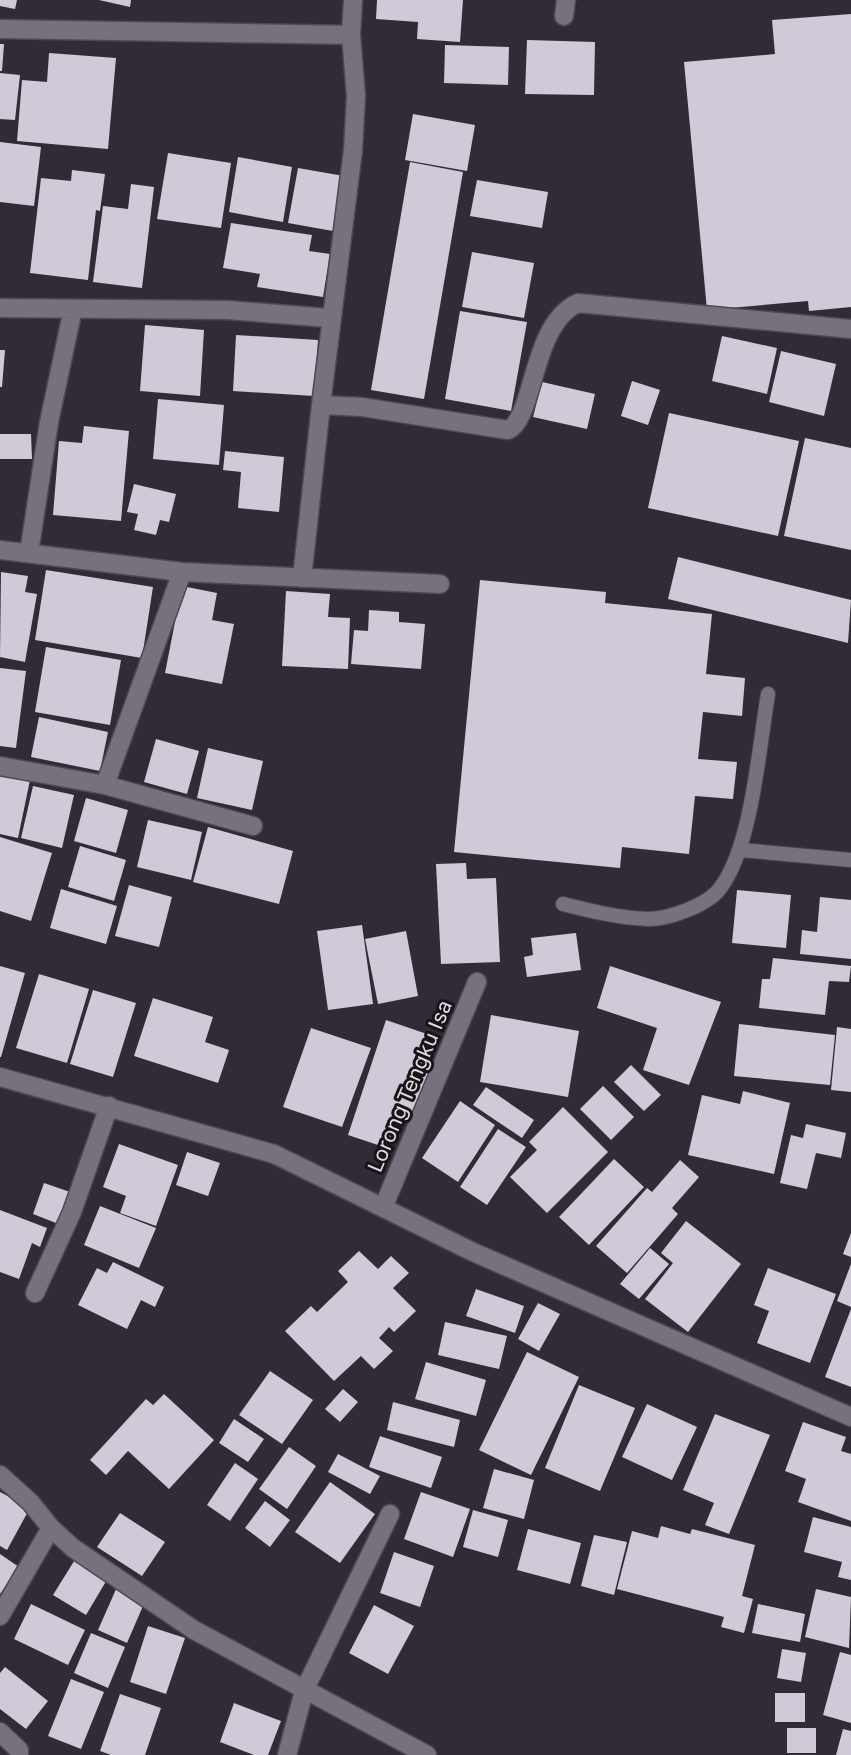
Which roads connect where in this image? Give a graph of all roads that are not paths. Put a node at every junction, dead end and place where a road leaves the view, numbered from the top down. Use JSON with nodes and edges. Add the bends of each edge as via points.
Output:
{"nodes":[{"id":1,"x":353,"y":0,"type":"edge"},
{"id":2,"x":0,"y":29,"type":"edge"},
{"id":3,"x":351,"y":35,"type":"junction"},
{"id":4,"x":0,"y":308,"type":"edge"},
{"id":5,"x":73,"y":309,"type":"junction"},
{"id":6,"x":329,"y":318,"type":"junction"},
{"id":7,"x":851,"y":329,"type":"edge"},
{"id":8,"x":321,"y":405,"type":"junction"},
{"id":9,"x":0,"y":550,"type":"edge"},
{"id":10,"x":29,"y":554,"type":"junction"},
{"id":11,"x":182,"y":572,"type":"junction"},
{"id":12,"x":302,"y":578,"type":"junction"},
{"id":13,"x":440,"y":584,"type":"dead end"},
{"id":14,"x":768,"y":694,"type":"dead end"},
{"id":15,"x":0,"y":766,"type":"edge"},
{"id":16,"x":105,"y":785,"type":"junction"},
{"id":17,"x":253,"y":826,"type":"dead end"},
{"id":18,"x":741,"y":850,"type":"junction"},
{"id":19,"x":851,"y":860,"type":"edge"},
{"id":20,"x":563,"y":904,"type":"dead end"},
{"id":21,"x":477,"y":982,"type":"dead end"},
{"id":22,"x":0,"y":1077,"type":"edge"},
{"id":23,"x":109,"y":1106,"type":"junction"},
{"id":24,"x":383,"y":1208,"type":"junction"},
{"id":25,"x":34,"y":1293,"type":"dead end"},
{"id":26,"x":851,"y":1417,"type":"edge"},
{"id":27,"x":0,"y":1475,"type":"edge"},
{"id":28,"x":390,"y":1514,"type":"dead end"},
{"id":29,"x":51,"y":1528,"type":"junction"},
{"id":30,"x":0,"y":1616,"type":"edge"},
{"id":31,"x":304,"y":1691,"type":"junction"},
{"id":32,"x":0,"y":1732,"type":"edge"},
{"id":33,"x":19,"y":1755,"type":"edge"},
{"id":34,"x":287,"y":1755,"type":"edge"},
{"id":35,"x":427,"y":1755,"type":"edge"}],
"edges":[{"from":1,"to":3,"type":"street"},
{"from":2,"to":3,"type":"street"},
{"from":3,"to":6,"type":"street","via":[[356,96],[353,150]]},
{"from":4,"to":5,"type":"street"},
{"from":5,"to":6,"type":"street","via":[[227,310]]},
{"from":5,"to":10,"type":"street","via":[[49,423]]},
{"from":6,"to":8,"type":"street"},
{"from":7,"to":8,"type":"street","via":[[578,303],[564,310],[554,325],[538,359],[518,423],[508,430],[362,407]]},
{"from":8,"to":12,"type":"street"},
{"from":9,"to":10,"type":"street"},
{"from":10,"to":11,"type":"street"},
{"from":11,"to":12,"type":"street"},
{"from":11,"to":16,"type":"street"},
{"from":12,"to":13,"type":"street"},
{"from":14,"to":18,"type":"lane"},
{"from":15,"to":16,"type":"street"},
{"from":16,"to":17,"type":"street"},
{"from":18,"to":19,"type":"lane"},
{"from":18,"to":20,"type":"lane","via":[[720,889],[690,910],[650,919],[608,915]]},
{"from":21,"to":24,"type":"street","name":"Lorong Tengku Isa"},
{"from":22,"to":23,"type":"street"},
{"from":23,"to":24,"type":"street","via":[[274,1154]]},
{"from":23,"to":25,"type":"street","via":[[72,1212]]},
{"from":24,"to":26,"type":"street","via":[[472,1252]]},
{"from":27,"to":29,"type":"street"},
{"from":28,"to":31,"type":"street"},
{"from":29,"to":30,"type":"street"},
{"from":29,"to":31,"type":"street","via":[[73,1548],[194,1630]]},
{"from":31,"to":34,"type":"street"},
{"from":31,"to":35,"type":"street"},
{"from":32,"to":33,"type":"street","via":[[19,1750]]}]}
